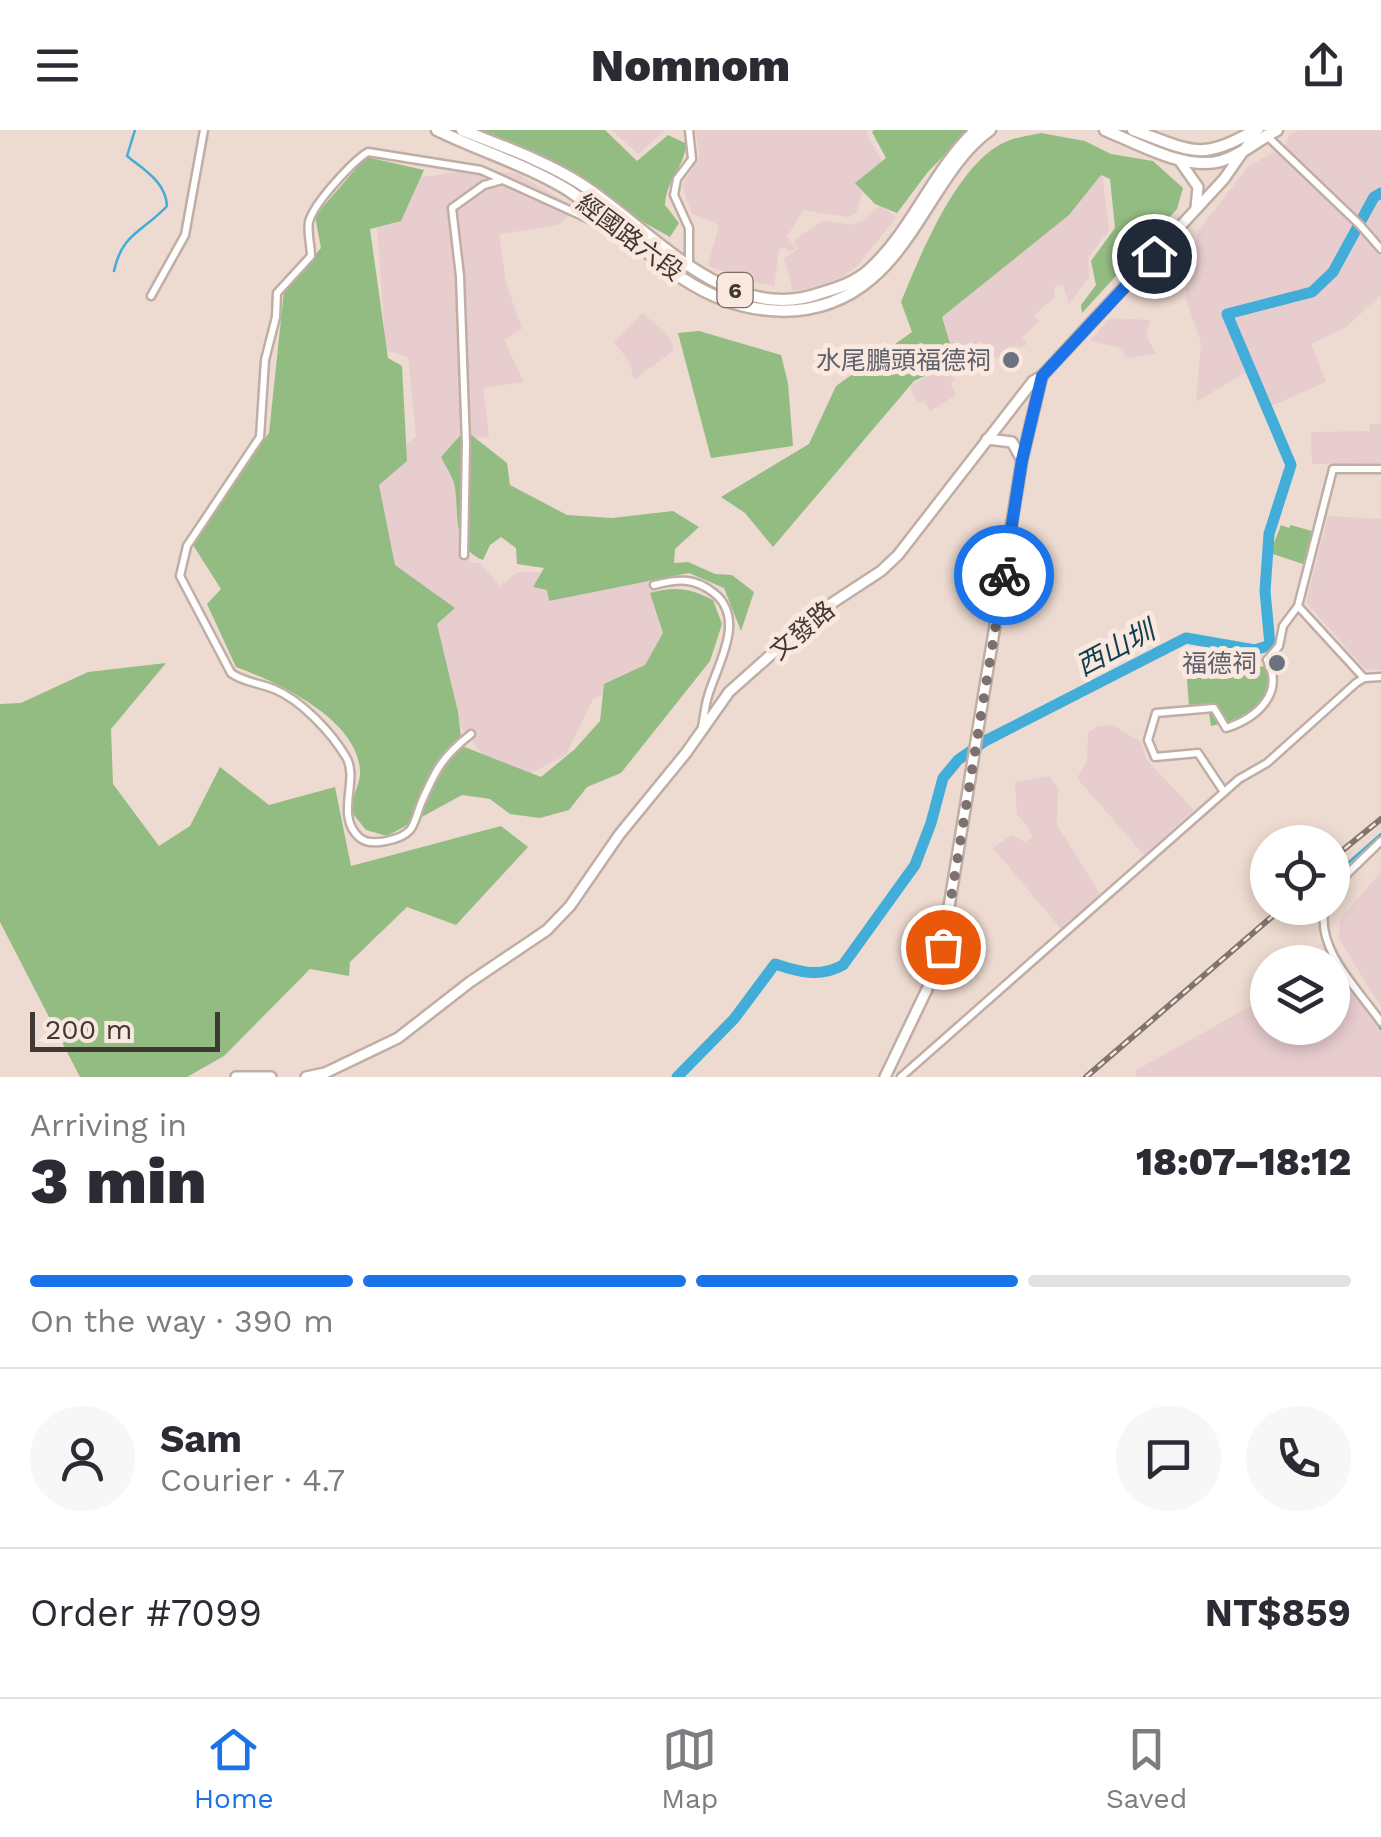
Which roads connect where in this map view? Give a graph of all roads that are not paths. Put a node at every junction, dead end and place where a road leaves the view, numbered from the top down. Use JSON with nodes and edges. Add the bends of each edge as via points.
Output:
{"nodes":[{"id":1,"x":204,"y":130,"type":"edge"},
{"id":2,"x":436,"y":130,"type":"edge"},
{"id":3,"x":462,"y":130,"type":"edge"},
{"id":4,"x":689,"y":130,"type":"edge"},
{"id":5,"x":976,"y":130,"type":"edge"},
{"id":6,"x":990,"y":130,"type":"edge"},
{"id":7,"x":1105,"y":130,"type":"edge"},
{"id":8,"x":1133,"y":130,"type":"edge"},
{"id":9,"x":1277,"y":130,"type":"edge"},
{"id":10,"x":1260,"y":132,"type":"edge"},
{"id":11,"x":1240,"y":154,"type":"junction"},
{"id":12,"x":1177,"y":158,"type":"junction"},
{"id":13,"x":503,"y":179,"type":"junction"},
{"id":14,"x":608,"y":210,"type":"junction"},
{"id":15,"x":1196,"y":212,"type":"junction"},
{"id":16,"x":1381,"y":249,"type":"edge"},
{"id":17,"x":689,"y":267,"type":"junction"},
{"id":18,"x":682,"y":278,"type":"junction"},
{"id":19,"x":151,"y":296,"type":"dead end"},
{"id":20,"x":1042,"y":376,"type":"junction"},
{"id":21,"x":987,"y":439,"type":"junction"},
{"id":22,"x":1022,"y":460,"type":"junction"},
{"id":23,"x":1381,"y":470,"type":"edge"},
{"id":24,"x":464,"y":555,"type":"dead end"},
{"id":25,"x":654,"y":585,"type":"dead end"},
{"id":26,"x":1298,"y":606,"type":"junction"},
{"id":27,"x":1381,"y":677,"type":"edge"},
{"id":28,"x":1364,"y":678,"type":"junction"},
{"id":29,"x":700,"y":733,"type":"junction"},
{"id":30,"x":471,"y":734,"type":"dead end"},
{"id":31,"x":1224,"y":792,"type":"junction"},
{"id":32,"x":1381,"y":841,"type":"edge"},
{"id":33,"x":1350,"y":870,"type":"edge"},
{"id":34,"x":1323,"y":925,"type":"edge"},
{"id":35,"x":1381,"y":1022,"type":"edge"},
{"id":36,"x":236,"y":1077,"type":"edge"},
{"id":37,"x":271,"y":1077,"type":"edge"},
{"id":38,"x":306,"y":1077,"type":"edge"},
{"id":39,"x":886,"y":1077,"type":"edge"},
{"id":40,"x":901,"y":1077,"type":"edge"}],
"edges":[{"from":1,"to":19,"type":"street","via":[[185,235]]},
{"from":2,"to":14,"type":"main road","name":"經國路六段","number":"6"},
{"from":3,"to":14,"type":"main road","name":"經國路六段","number":"6","via":[[577,182]]},
{"from":4,"to":17,"type":"street","via":[[692,158],[674,195],[689,228]]},
{"from":5,"to":17,"type":"main road","name":"經國路六段","number":"6","via":[[880,259],[839,288],[808,299],[759,298]]},
{"from":6,"to":18,"type":"main road","name":"經國路六段","number":"6","via":[[895,257],[836,301],[793,312],[746,307]]},
{"from":7,"to":12,"type":"main road"},
{"from":8,"to":10,"type":"main road","via":[[1202,152]]},
{"from":9,"to":10,"type":"main road"},
{"from":10,"to":11,"type":"main road"},
{"from":10,"to":16,"type":"street"},
{"from":11,"to":12,"type":"main road","via":[[1210,163]]},
{"from":11,"to":15,"type":"street","name":"文發路"},
{"from":12,"to":15,"type":"street","via":[[1198,187]]},
{"from":13,"to":14,"type":"street","via":[[589,219]]},
{"from":13,"to":24,"type":"street","via":[[452,208],[466,444]]},
{"from":13,"to":30,"type":"street","via":[[368,152],[348,166],[309,222],[310,256],[277,293],[260,437],[187,546],[180,570],[230,673],[278,690],[307,711],[346,756],[346,804],[353,830],[367,842],[410,830],[447,753]]},
{"from":14,"to":17,"type":"main road","name":"經國路六段","number":"6"},
{"from":14,"to":18,"type":"main road","name":"經國路六段","number":"6"},
{"from":15,"to":20,"type":"street","name":"文發路"},
{"from":17,"to":18,"type":"street"},
{"from":20,"to":21,"type":"street","name":"文發路"},
{"from":20,"to":22,"type":"street"},
{"from":21,"to":22,"type":"street","via":[[1012,442]]},
{"from":21,"to":29,"type":"street","name":"文發路","via":[[898,555],[820,611],[729,692]]},
{"from":22,"to":39,"type":"street","via":[[940,962]]},
{"from":23,"to":26,"type":"street","via":[[1333,469]]},
{"from":25,"to":29,"type":"street","via":[[677,579],[704,584],[729,614]]},
{"from":26,"to":28,"type":"street"},
{"from":26,"to":31,"type":"street","via":[[1266,660],[1274,686],[1254,712],[1226,728],[1214,708],[1156,713],[1148,740],[1155,757],[1198,754]]},
{"from":27,"to":28,"type":"street"},
{"from":28,"to":31,"type":"street"},
{"from":29,"to":38,"type":"street","name":"文發路","via":[[546,930],[398,1038]]},
{"from":31,"to":40,"type":"street"},
{"from":32,"to":33,"type":"street"},
{"from":34,"to":35,"type":"street","via":[[1329,946]]},
{"from":36,"to":37,"type":"street"}]}
